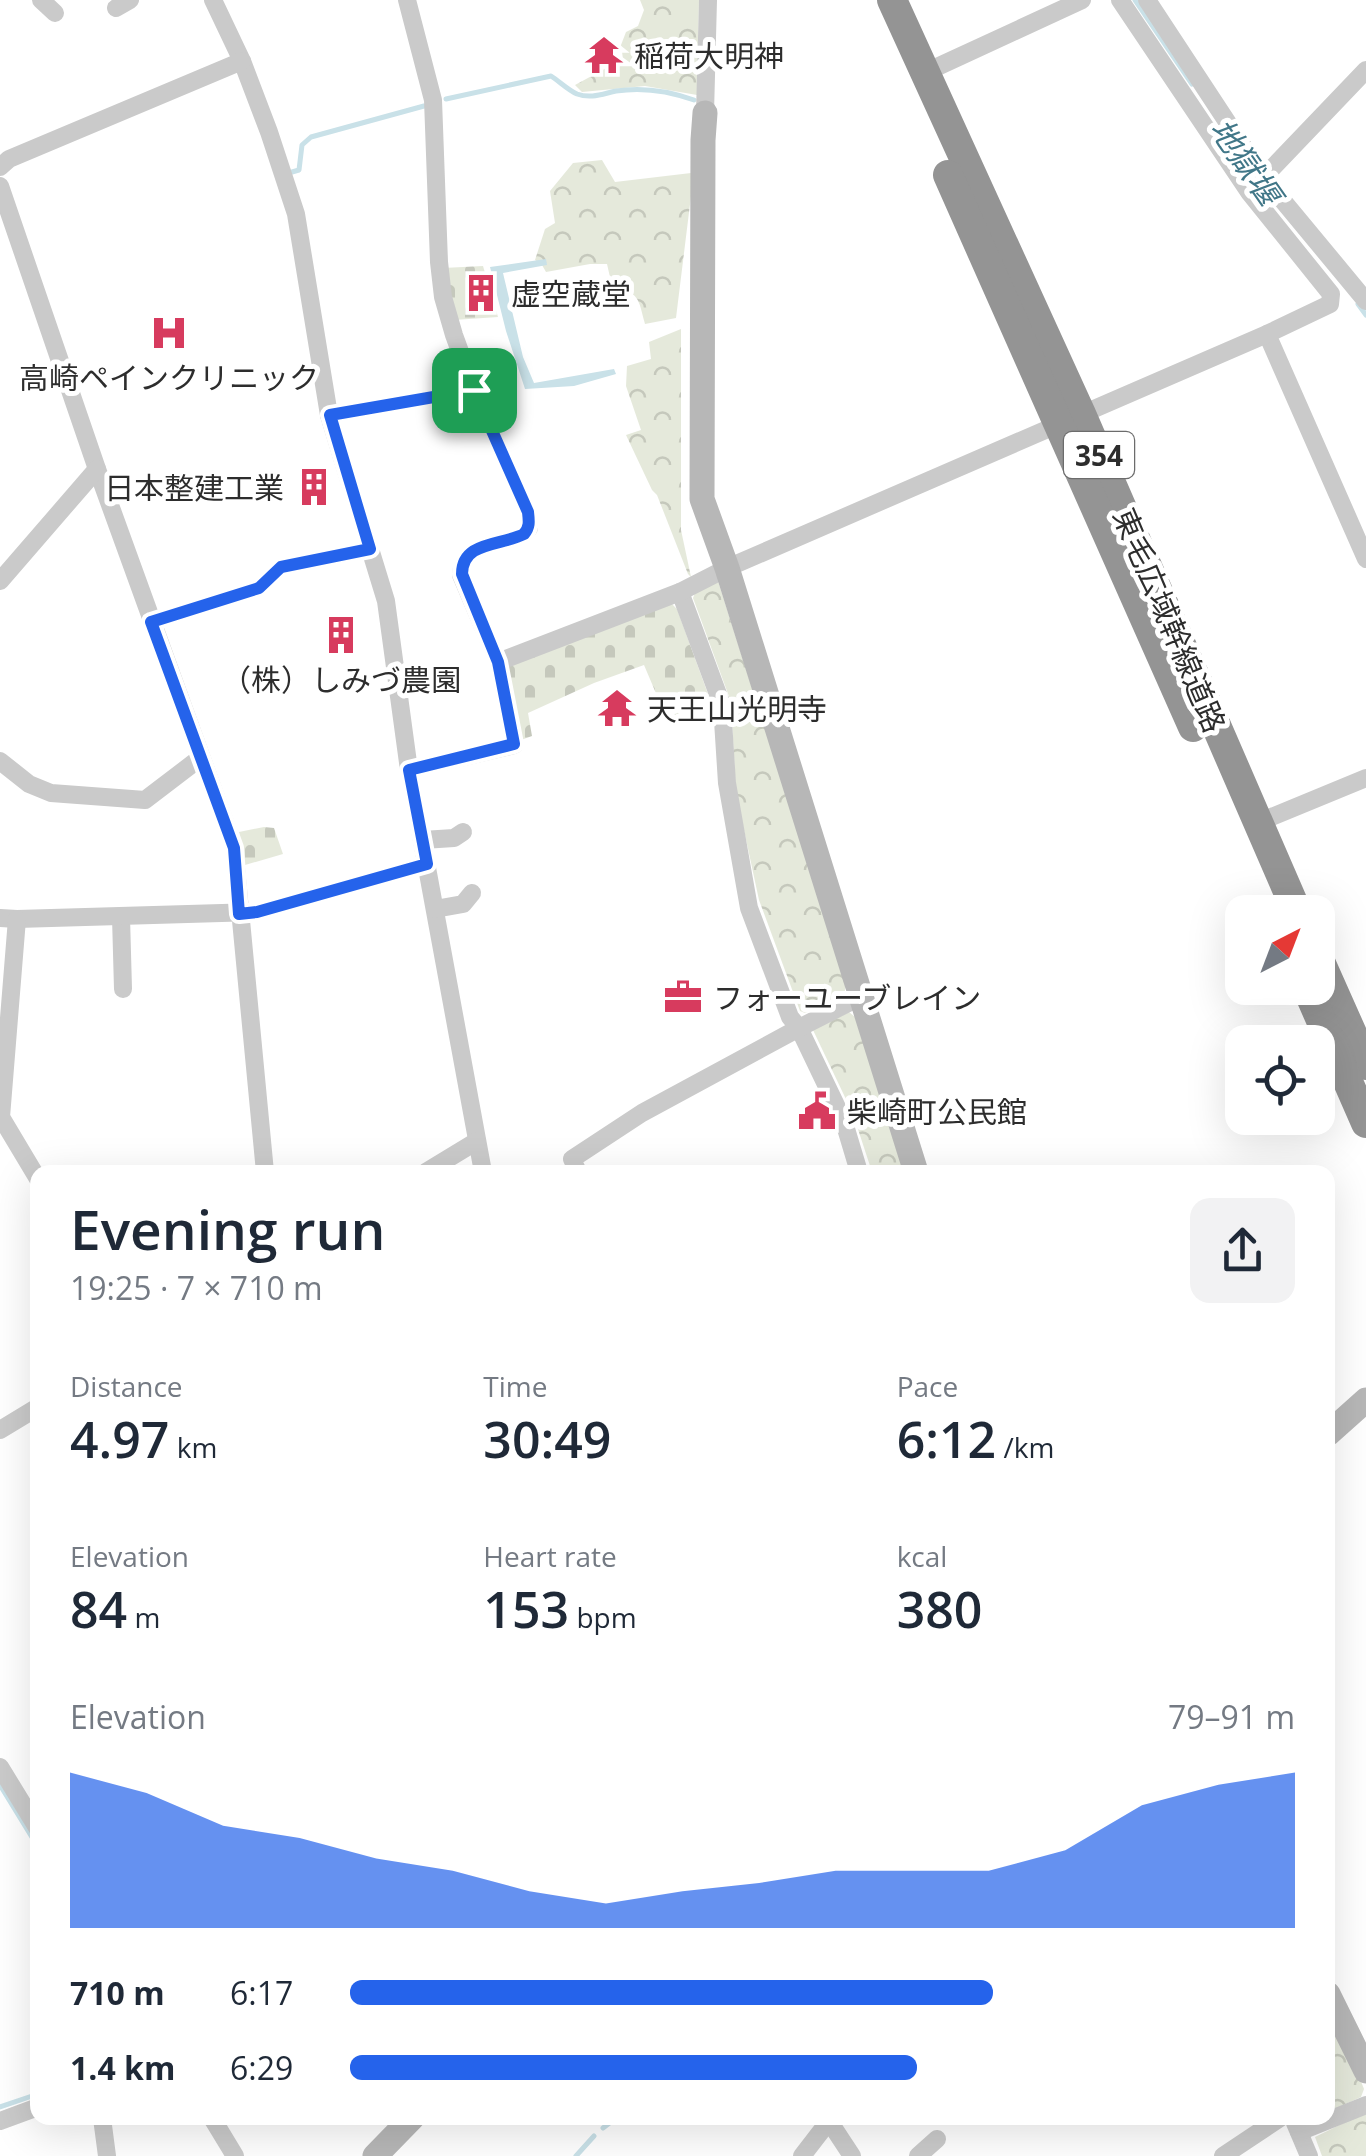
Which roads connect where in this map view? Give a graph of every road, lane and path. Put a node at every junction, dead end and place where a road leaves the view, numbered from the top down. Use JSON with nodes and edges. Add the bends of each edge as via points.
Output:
{"nodes":[{"id":1,"x":214,"y":0,"type":"edge"},
{"id":2,"x":407,"y":0,"type":"edge"},
{"id":3,"x":708,"y":0,"type":"edge"},
{"id":4,"x":870,"y":0,"type":"edge"},
{"id":5,"x":892,"y":0,"type":"edge"},
{"id":6,"x":1082,"y":0,"type":"edge"},
{"id":7,"x":1120,"y":0,"type":"edge"},
{"id":8,"x":1146,"y":0,"type":"edge"},
{"id":9,"x":242,"y":61,"type":"junction"},
{"id":10,"x":1366,"y":70,"type":"edge"},
{"id":11,"x":924,"y":73,"type":"junction"},
{"id":12,"x":706,"y":113,"type":"joint"},
{"id":13,"x":0,"y":167,"type":"edge"},
{"id":14,"x":1264,"y":178,"type":"junction"},
{"id":15,"x":0,"y":186,"type":"edge"},
{"id":16,"x":1249,"y":192,"type":"junction"},
{"id":17,"x":1366,"y":301,"type":"edge"},
{"id":18,"x":1267,"y":334,"type":"junction"},
{"id":19,"x":474,"y":390,"type":"junction"},
{"id":20,"x":330,"y":415,"type":"junction"},
{"id":21,"x":1071,"y":419,"type":"junction"},
{"id":22,"x":97,"y":468,"type":"junction"},
{"id":23,"x":370,"y":549,"type":"junction"},
{"id":24,"x":1366,"y":559,"type":"edge"},
{"id":25,"x":727,"y":568,"type":"junction"},
{"id":26,"x":0,"y":581,"type":"edge"},
{"id":27,"x":680,"y":592,"type":"junction"},
{"id":28,"x":151,"y":622,"type":"junction"},
{"id":29,"x":498,"y":662,"type":"junction"},
{"id":30,"x":200,"y":758,"type":"junction"},
{"id":31,"x":0,"y":761,"type":"edge"},
{"id":32,"x":409,"y":770,"type":"junction"},
{"id":33,"x":1366,"y":778,"type":"edge"},
{"id":34,"x":1258,"y":824,"type":"junction"},
{"id":35,"x":463,"y":832,"type":"dead end"},
{"id":36,"x":422,"y":840,"type":"junction"},
{"id":37,"x":427,"y":864,"type":"junction"},
{"id":38,"x":472,"y":893,"type":"dead end"},
{"id":39,"x":1267,"y":895,"type":"edge"},
{"id":40,"x":1290,"y":895,"type":"edge"},
{"id":41,"x":436,"y":909,"type":"junction"},
{"id":42,"x":239,"y":914,"type":"junction"},
{"id":43,"x":122,"y":916,"type":"junction"},
{"id":44,"x":8,"y":918,"type":"edge"},
{"id":45,"x":124,"y":989,"type":"dead end"},
{"id":46,"x":1335,"y":995,"type":"edge"},
{"id":47,"x":860,"y":997,"type":"junction"},
{"id":48,"x":1314,"y":1005,"type":"edge"},
{"id":49,"x":799,"y":1028,"type":"junction"},
{"id":50,"x":1366,"y":1065,"type":"edge"},
{"id":51,"x":1,"y":1111,"type":"edge"},
{"id":52,"x":1366,"y":1123,"type":"edge"},
{"id":53,"x":477,"y":1141,"type":"junction"},
{"id":54,"x":263,"y":1165,"type":"edge"},
{"id":55,"x":438,"y":1165,"type":"edge"},
{"id":56,"x":482,"y":1165,"type":"edge"},
{"id":57,"x":575,"y":1165,"type":"edge"},
{"id":58,"x":857,"y":1165,"type":"edge"},
{"id":59,"x":914,"y":1165,"type":"edge"},
{"id":60,"x":30,"y":1166,"type":"edge"},
{"id":61,"x":1366,"y":1400,"type":"edge"},
{"id":62,"x":30,"y":1412,"type":"edge"},
{"id":63,"x":1335,"y":1428,"type":"edge"},
{"id":64,"x":0,"y":1430,"type":"edge"},
{"id":65,"x":0,"y":1766,"type":"edge"},
{"id":66,"x":30,"y":1816,"type":"edge"},
{"id":67,"x":1335,"y":2004,"type":"edge"},
{"id":68,"x":1360,"y":2042,"type":"edge"},
{"id":69,"x":1366,"y":2070,"type":"edge"},
{"id":70,"x":1366,"y":2104,"type":"edge"},
{"id":71,"x":30,"y":2110,"type":"edge"},
{"id":72,"x":1335,"y":2113,"type":"edge"},
{"id":73,"x":0,"y":2121,"type":"edge"},
{"id":74,"x":103,"y":2125,"type":"edge"},
{"id":75,"x":216,"y":2125,"type":"edge"},
{"id":76,"x":405,"y":2125,"type":"edge"},
{"id":77,"x":824,"y":2125,"type":"edge"},
{"id":78,"x":832,"y":2125,"type":"edge"},
{"id":79,"x":1269,"y":2125,"type":"edge"},
{"id":80,"x":1296,"y":2125,"type":"edge"},
{"id":81,"x":936,"y":2139,"type":"dead end"},
{"id":82,"x":108,"y":2156,"type":"edge"},
{"id":83,"x":235,"y":2156,"type":"edge"},
{"id":84,"x":375,"y":2156,"type":"edge"},
{"id":85,"x":802,"y":2156,"type":"edge"},
{"id":86,"x":852,"y":2156,"type":"edge"},
{"id":87,"x":918,"y":2156,"type":"edge"},
{"id":88,"x":1222,"y":2156,"type":"edge"},
{"id":89,"x":1309,"y":2156,"type":"edge"}],
"edges":[{"from":1,"to":9,"type":"street"},
{"from":2,"to":19,"type":"street","via":[[433,100],[443,297]]},
{"from":3,"to":12,"type":"street"},
{"from":4,"to":21,"type":"highway","name":"東毛広域幹線道路","number":"354"},
{"from":5,"to":11,"type":"highway","name":"東毛広域幹線道路","number":"354"},
{"from":6,"to":11,"type":"street"},
{"from":7,"to":16,"type":"street"},
{"from":8,"to":14,"type":"street"},
{"from":9,"to":13,"type":"street"},
{"from":9,"to":20,"type":"street","via":[[296,214]]},
{"from":10,"to":14,"type":"street"},
{"from":11,"to":21,"type":"highway","name":"東毛広域幹線道路","number":"354"},
{"from":12,"to":25,"type":"street","via":[[702,499]]},
{"from":14,"to":16,"type":"street"},
{"from":14,"to":17,"type":"street"},
{"from":15,"to":22,"type":"street"},
{"from":16,"to":18,"type":"street","via":[[1331,294],[1330,304]]},
{"from":18,"to":21,"type":"street"},
{"from":18,"to":24,"type":"street"},
{"from":19,"to":20,"type":"street"},
{"from":19,"to":29,"type":"street","via":[[529,521],[524,534],[476,549],[462,564]]},
{"from":20,"to":23,"type":"street"},
{"from":21,"to":25,"type":"street"},
{"from":21,"to":34,"type":"highway","name":"東毛広域幹線道路","number":"354"},
{"from":21,"to":39,"type":"highway","name":"東毛広域幹線道路","number":"354"},
{"from":22,"to":26,"type":"street"},
{"from":22,"to":28,"type":"street"},
{"from":23,"to":28,"type":"street","via":[[281,567],[259,588]]},
{"from":23,"to":32,"type":"street","via":[[386,601]]},
{"from":25,"to":27,"type":"street"},
{"from":25,"to":47,"type":"street"},
{"from":27,"to":29,"type":"street"},
{"from":27,"to":49,"type":"street","via":[[722,705],[727,783],[749,908]]},
{"from":28,"to":30,"type":"street"},
{"from":29,"to":32,"type":"street","via":[[514,744]]},
{"from":30,"to":31,"type":"street","via":[[145,800],[51,793]]},
{"from":30,"to":42,"type":"street","via":[[234,848]]},
{"from":32,"to":36,"type":"street"},
{"from":33,"to":34,"type":"street"},
{"from":34,"to":40,"type":"highway","name":"東毛広域幹線道路","number":"354"},
{"from":35,"to":36,"type":"street"},
{"from":36,"to":37,"type":"street"},
{"from":37,"to":41,"type":"street"},
{"from":37,"to":42,"type":"street"},
{"from":38,"to":41,"type":"street","via":[[463,904]]},
{"from":41,"to":53,"type":"street"},
{"from":42,"to":43,"type":"street"},
{"from":42,"to":54,"type":"street"},
{"from":43,"to":44,"type":"street"},
{"from":43,"to":45,"type":"street"},
{"from":44,"to":51,"type":"street"},
{"from":46,"to":50,"type":"highway"},
{"from":47,"to":49,"type":"street"},
{"from":47,"to":59,"type":"street"},
{"from":48,"to":52,"type":"highway"},
{"from":49,"to":57,"type":"street","via":[[642,1113],[572,1159]]},
{"from":49,"to":58,"type":"street"},
{"from":51,"to":60,"type":"street"},
{"from":53,"to":55,"type":"street"},
{"from":53,"to":56,"type":"street"},
{"from":61,"to":63,"type":"street"},
{"from":62,"to":64,"type":"street"},
{"from":65,"to":66,"type":"street"},
{"from":67,"to":68,"type":"street"},
{"from":68,"to":69,"type":"street"},
{"from":70,"to":72,"type":"street"},
{"from":71,"to":73,"type":"street"},
{"from":74,"to":82,"type":"street"},
{"from":75,"to":83,"type":"street"},
{"from":76,"to":84,"type":"street"},
{"from":77,"to":85,"type":"street"},
{"from":78,"to":86,"type":"street"},
{"from":79,"to":88,"type":"street"},
{"from":80,"to":89,"type":"street"},
{"from":81,"to":87,"type":"street"}]}
